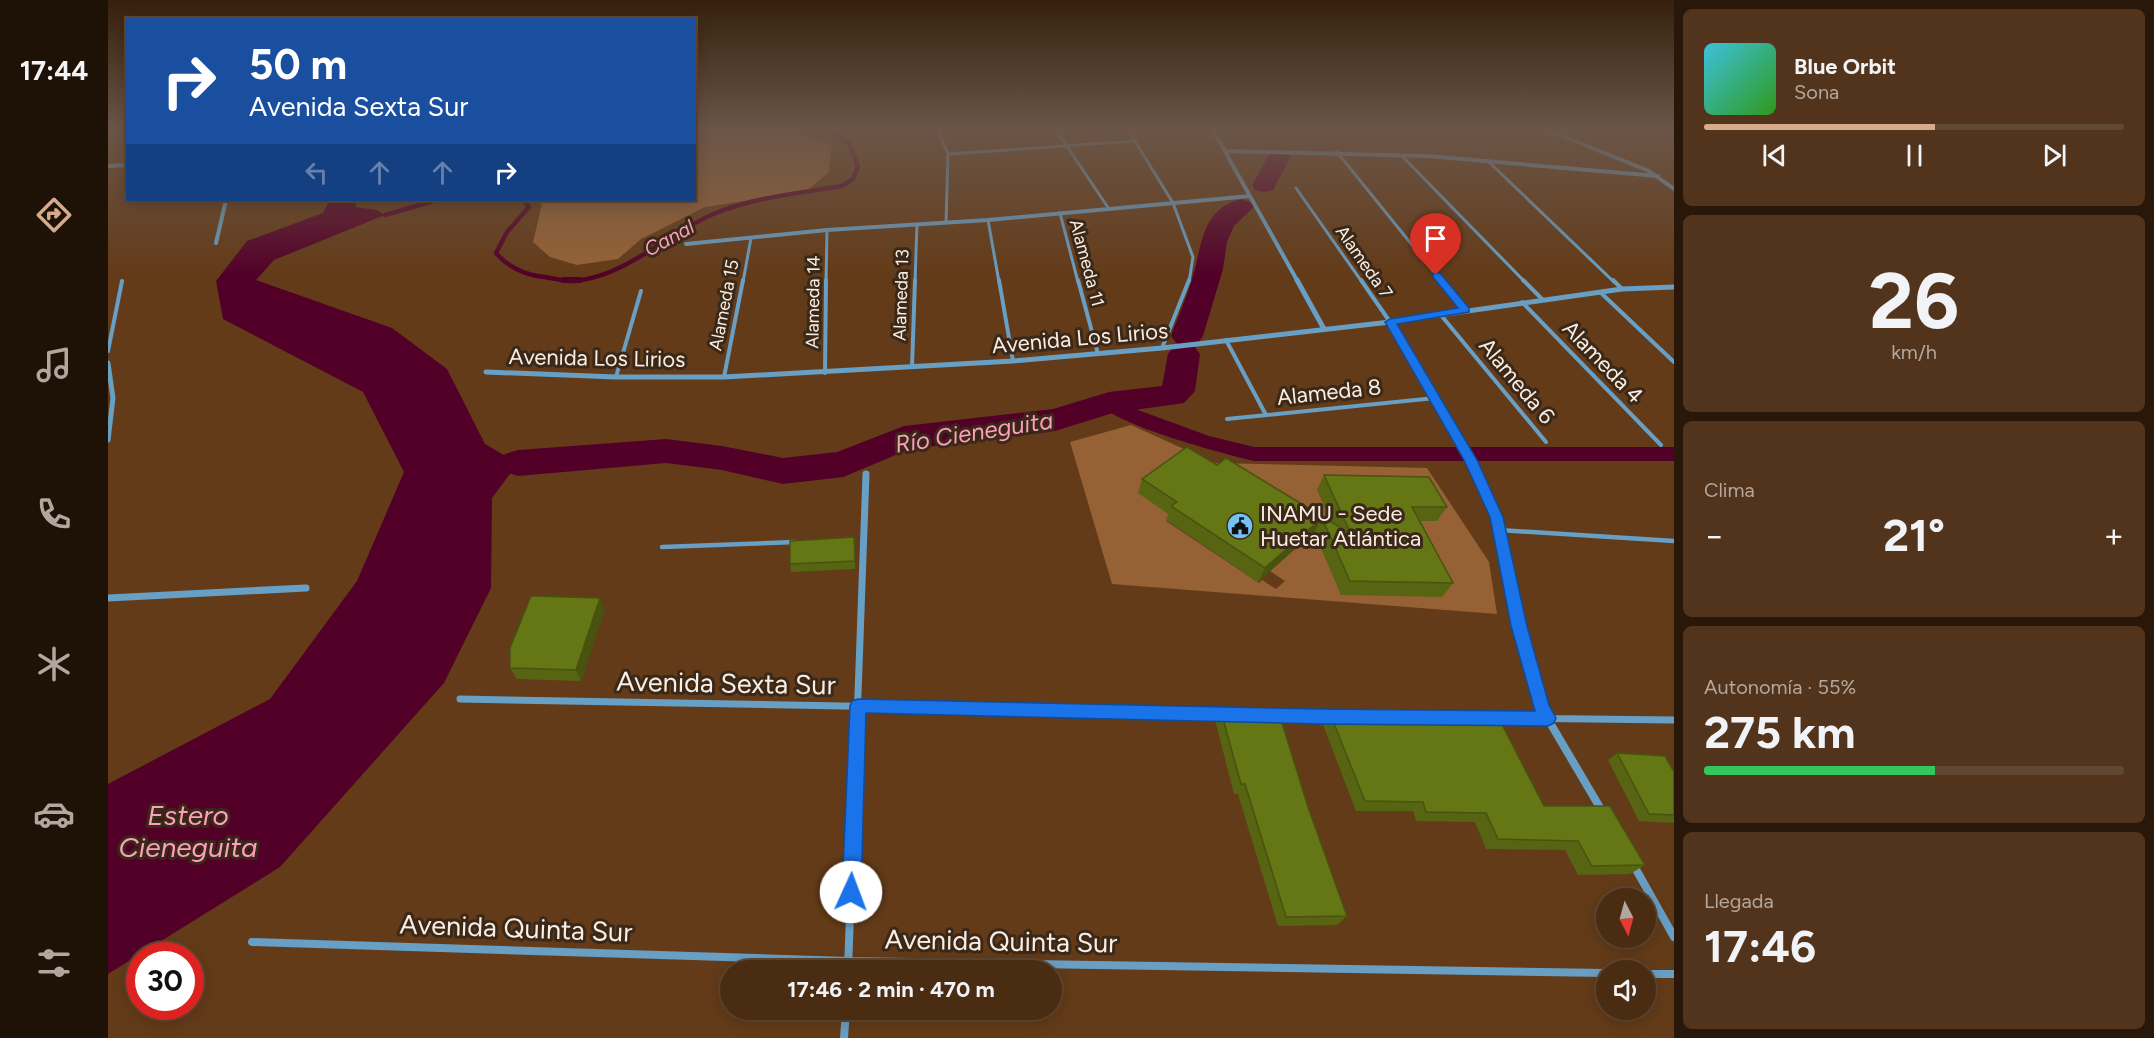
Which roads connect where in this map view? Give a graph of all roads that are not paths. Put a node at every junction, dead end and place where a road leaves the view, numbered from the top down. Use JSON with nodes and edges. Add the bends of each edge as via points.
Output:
{"nodes":[{"id":1,"x":947,"y":178,"type":"edge"},
{"id":2,"x":1089,"y":178,"type":"edge"},
{"id":3,"x":1158,"y":178,"type":"edge"},
{"id":4,"x":1240,"y":178,"type":"edge"},
{"id":5,"x":1358,"y":178,"type":"edge"},
{"id":6,"x":1424,"y":178,"type":"edge"},
{"id":7,"x":1506,"y":178,"type":"edge"},
{"id":8,"x":1296,"y":188,"type":"dead end"},
{"id":9,"x":1250,"y":196,"type":"junction"},
{"id":10,"x":226,"y":201,"type":"edge"},
{"id":11,"x":1173,"y":203,"type":"junction"},
{"id":12,"x":1109,"y":209,"type":"junction"},
{"id":13,"x":1060,"y":213,"type":"junction"},
{"id":14,"x":988,"y":220,"type":"junction"},
{"id":15,"x":946,"y":222,"type":"junction"},
{"id":16,"x":916,"y":224,"type":"junction"},
{"id":17,"x":827,"y":230,"type":"junction"},
{"id":18,"x":751,"y":238,"type":"junction"},
{"id":19,"x":216,"y":243,"type":"dead end"},
{"id":20,"x":686,"y":244,"type":"dead end"},
{"id":21,"x":122,"y":281,"type":"dead end"},
{"id":22,"x":1674,"y":287,"type":"edge"},
{"id":23,"x":1622,"y":289,"type":"junction"},
{"id":24,"x":641,"y":291,"type":"dead end"},
{"id":25,"x":1600,"y":292,"type":"junction"},
{"id":26,"x":1542,"y":298,"type":"junction"},
{"id":27,"x":1522,"y":302,"type":"junction"},
{"id":28,"x":1465,"y":310,"type":"junction"},
{"id":29,"x":1440,"y":314,"type":"junction"},
{"id":30,"x":1390,"y":322,"type":"junction"},
{"id":31,"x":1324,"y":329,"type":"junction"},
{"id":32,"x":1226,"y":340,"type":"junction"},
{"id":33,"x":1162,"y":348,"type":"junction"},
{"id":34,"x":108,"y":351,"type":"edge"},
{"id":35,"x":1098,"y":354,"type":"junction"},
{"id":36,"x":1013,"y":361,"type":"junction"},
{"id":37,"x":1674,"y":362,"type":"edge"},
{"id":38,"x":108,"y":363,"type":"edge"},
{"id":39,"x":912,"y":367,"type":"junction"},
{"id":40,"x":486,"y":372,"type":"dead end"},
{"id":41,"x":825,"y":373,"type":"junction"},
{"id":42,"x":616,"y":377,"type":"junction"},
{"id":43,"x":724,"y":377,"type":"junction"},
{"id":44,"x":1435,"y":398,"type":"junction"},
{"id":45,"x":1266,"y":415,"type":"junction"},
{"id":46,"x":1227,"y":419,"type":"dead end"},
{"id":47,"x":108,"y":440,"type":"edge"},
{"id":48,"x":1546,"y":442,"type":"dead end"},
{"id":49,"x":1660,"y":445,"type":"dead end"},
{"id":50,"x":866,"y":474,"type":"dead end"},
{"id":51,"x":1499,"y":530,"type":"junction"},
{"id":52,"x":851,"y":539,"type":"edge"},
{"id":53,"x":863,"y":539,"type":"junction"},
{"id":54,"x":804,"y":541,"type":"edge"},
{"id":55,"x":1674,"y":541,"type":"edge"},
{"id":56,"x":662,"y":547,"type":"dead end"},
{"id":57,"x":306,"y":588,"type":"dead end"},
{"id":58,"x":108,"y":598,"type":"edge"},
{"id":59,"x":460,"y":699,"type":"dead end"},
{"id":60,"x":858,"y":706,"type":"junction"},
{"id":61,"x":1235,"y":714,"type":"edge"},
{"id":62,"x":1269,"y":714,"type":"edge"},
{"id":63,"x":1341,"y":716,"type":"edge"},
{"id":64,"x":1483,"y":718,"type":"edge"},
{"id":65,"x":1548,"y":718,"type":"junction"},
{"id":66,"x":1674,"y":720,"type":"edge"},
{"id":67,"x":1605,"y":816,"type":"edge"},
{"id":68,"x":1627,"y":855,"type":"edge"},
{"id":69,"x":1674,"y":937,"type":"edge"},
{"id":70,"x":252,"y":942,"type":"dead end"},
{"id":71,"x":849,"y":960,"type":"edge"},
{"id":72,"x":720,"y":961,"type":"edge"},
{"id":73,"x":1062,"y":968,"type":"edge"},
{"id":74,"x":1596,"y":973,"type":"edge"},
{"id":75,"x":1656,"y":974,"type":"edge"},
{"id":76,"x":1674,"y":974,"type":"edge"},
{"id":77,"x":845,"y":1020,"type":"edge"},
{"id":78,"x":844,"y":1038,"type":"edge"}],
"edges":[{"from":1,"to":15,"type":"lane"},
{"from":2,"to":12,"type":"lane"},
{"from":3,"to":11,"type":"lane"},
{"from":4,"to":9,"type":"street"},
{"from":5,"to":28,"type":"lane"},
{"from":6,"to":26,"type":"lane"},
{"from":7,"to":23,"type":"lane"},
{"from":8,"to":30,"type":"lane","name":"Alameda 7"},
{"from":9,"to":11,"type":"street"},
{"from":9,"to":31,"type":"street"},
{"from":10,"to":19,"type":"street"},
{"from":11,"to":12,"type":"street"},
{"from":11,"to":33,"type":"lane","via":[[1193,257],[1188,288]]},
{"from":12,"to":13,"type":"street"},
{"from":13,"to":14,"type":"street"},
{"from":13,"to":35,"type":"lane","name":"Alameda 11"},
{"from":14,"to":15,"type":"street"},
{"from":14,"to":36,"type":"lane"},
{"from":15,"to":16,"type":"street"},
{"from":16,"to":17,"type":"street"},
{"from":16,"to":39,"type":"lane","name":"Alameda 13"},
{"from":17,"to":18,"type":"street"},
{"from":17,"to":41,"type":"lane","name":"Alameda 14"},
{"from":18,"to":20,"type":"street"},
{"from":18,"to":43,"type":"lane","name":"Alameda 15"},
{"from":21,"to":34,"type":"lane"},
{"from":22,"to":23,"type":"street","name":"Avenida Los Lirios"},
{"from":23,"to":25,"type":"street","name":"Avenida Los Lirios"},
{"from":24,"to":42,"type":"lane"},
{"from":25,"to":26,"type":"street","name":"Avenida Los Lirios"},
{"from":25,"to":37,"type":"lane"},
{"from":26,"to":27,"type":"street","name":"Avenida Los Lirios"},
{"from":27,"to":28,"type":"street","name":"Avenida Los Lirios"},
{"from":27,"to":49,"type":"lane","name":"Alameda 4"},
{"from":28,"to":29,"type":"street","name":"Avenida Los Lirios"},
{"from":29,"to":30,"type":"street","name":"Avenida Los Lirios"},
{"from":29,"to":48,"type":"lane","name":"Alameda 6"},
{"from":30,"to":31,"type":"street","name":"Avenida Los Lirios"},
{"from":30,"to":44,"type":"street"},
{"from":31,"to":32,"type":"street","name":"Avenida Los Lirios"},
{"from":32,"to":33,"type":"street","name":"Avenida Los Lirios"},
{"from":32,"to":45,"type":"lane"},
{"from":33,"to":35,"type":"street","name":"Avenida Los Lirios"},
{"from":35,"to":36,"type":"street","name":"Avenida Los Lirios"},
{"from":36,"to":39,"type":"street","name":"Avenida Los Lirios"},
{"from":38,"to":47,"type":"street","via":[[113,398]]},
{"from":39,"to":41,"type":"street","name":"Avenida Los Lirios"},
{"from":40,"to":42,"type":"street","name":"Avenida Los Lirios"},
{"from":41,"to":43,"type":"street","name":"Avenida Los Lirios"},
{"from":42,"to":43,"type":"street","name":"Avenida Los Lirios"},
{"from":44,"to":45,"type":"lane","name":"Alameda 8"},
{"from":44,"to":51,"type":"street","via":[[1470,460],[1497,517]]},
{"from":45,"to":46,"type":"lane","name":"Alameda 8"},
{"from":50,"to":53,"type":"street"},
{"from":51,"to":55,"type":"lane"},
{"from":51,"to":65,"type":"street","via":[[1519,626],[1541,707]]},
{"from":52,"to":53,"type":"lane"},
{"from":53,"to":60,"type":"street"},
{"from":54,"to":56,"type":"lane"},
{"from":57,"to":58,"type":"street"},
{"from":59,"to":60,"type":"street","name":"Avenida Sexta Sur"},
{"from":60,"to":61,"type":"street","name":"Avenida Sexta Sur"},
{"from":60,"to":71,"type":"street"},
{"from":62,"to":63,"type":"street"},
{"from":64,"to":65,"type":"street"},
{"from":65,"to":66,"type":"street"},
{"from":65,"to":67,"type":"street"},
{"from":68,"to":69,"type":"street"},
{"from":70,"to":72,"type":"street","name":"Avenida Quinta Sur"},
{"from":73,"to":74,"type":"street","name":"Avenida Quinta Sur"},
{"from":75,"to":76,"type":"street"},
{"from":77,"to":78,"type":"street"}]}
